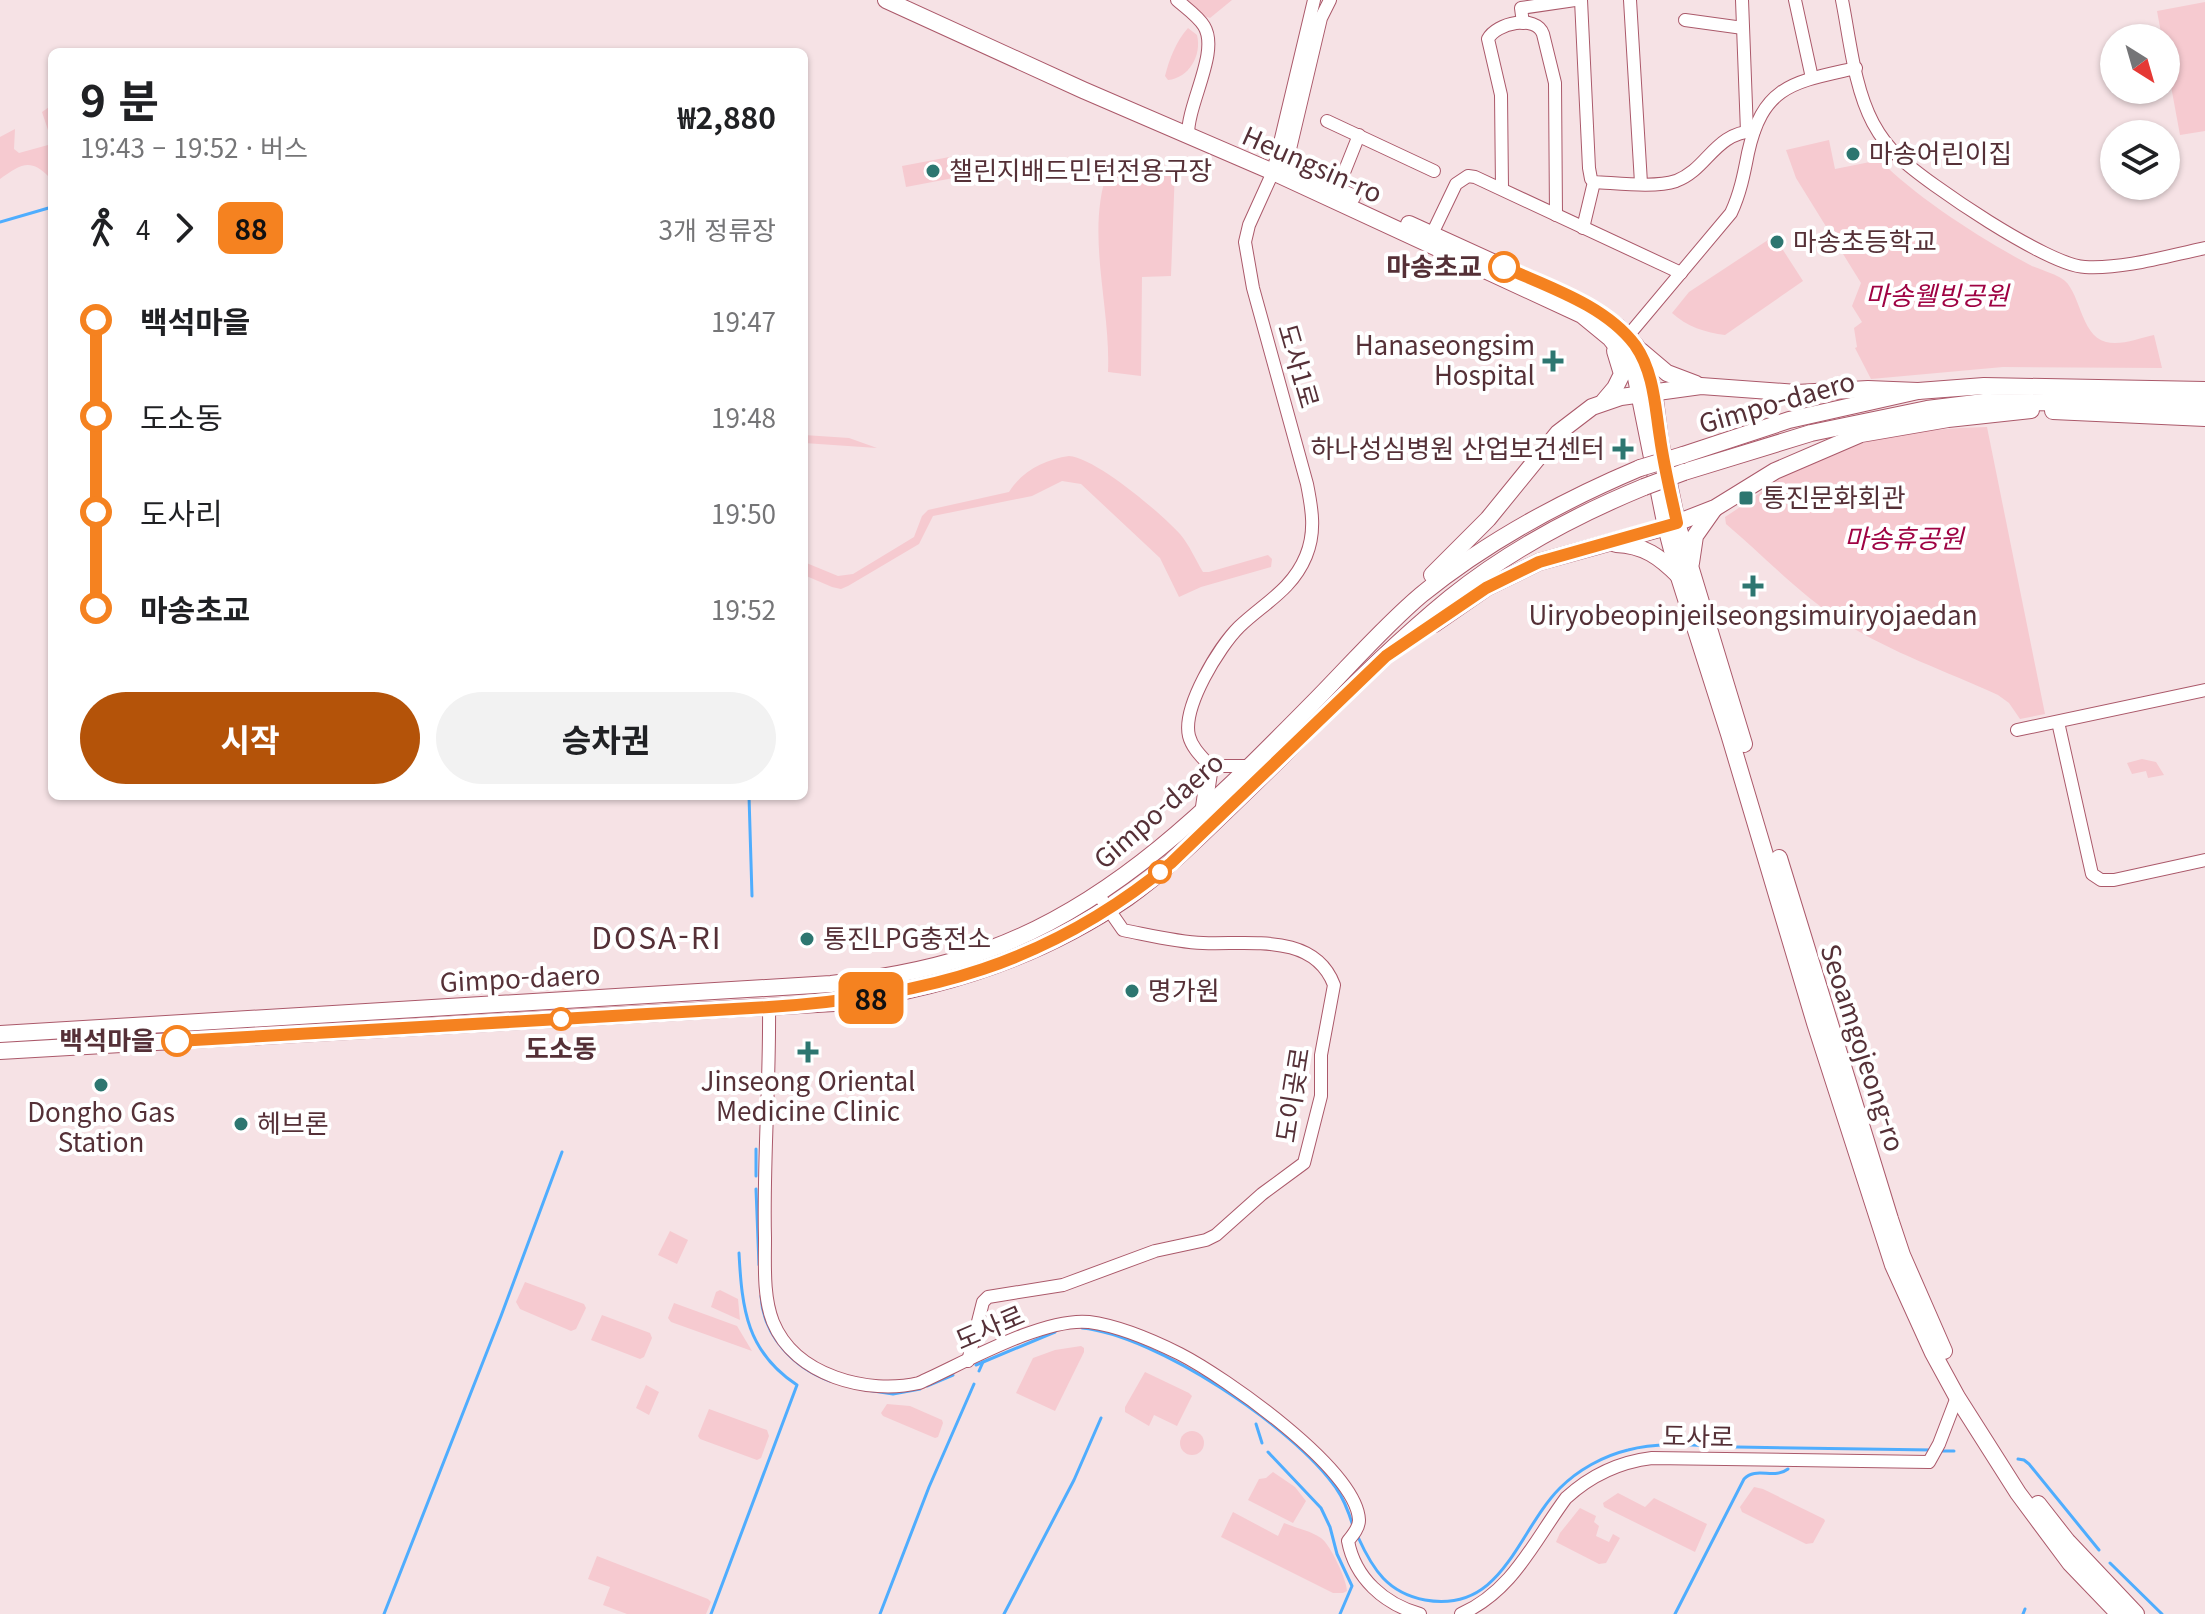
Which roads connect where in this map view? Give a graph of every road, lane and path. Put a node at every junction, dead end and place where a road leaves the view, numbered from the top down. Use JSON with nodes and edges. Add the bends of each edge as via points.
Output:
{"nodes":[{"id":1,"x":886,"y":0,"type":"edge"},
{"id":2,"x":912,"y":0,"type":"edge"},
{"id":3,"x":1177,"y":0,"type":"edge"},
{"id":4,"x":1314,"y":0,"type":"edge"},
{"id":5,"x":1330,"y":0,"type":"edge"},
{"id":6,"x":1575,"y":0,"type":"edge"},
{"id":7,"x":1581,"y":0,"type":"edge"},
{"id":8,"x":1630,"y":0,"type":"edge"},
{"id":9,"x":1742,"y":0,"type":"edge"},
{"id":10,"x":1795,"y":0,"type":"edge"},
{"id":11,"x":1842,"y":0,"type":"edge"},
{"id":12,"x":1685,"y":20,"type":"dead end"},
{"id":13,"x":1523,"y":23,"type":"junction"},
{"id":14,"x":1743,"y":28,"type":"junction"},
{"id":15,"x":1856,"y":68,"type":"junction"},
{"id":16,"x":1812,"y":78,"type":"junction"},
{"id":17,"x":1327,"y":121,"type":"dead end"},
{"id":18,"x":1188,"y":131,"type":"junction"},
{"id":19,"x":1750,"y":131,"type":"junction"},
{"id":20,"x":1359,"y":135,"type":"junction"},
{"id":21,"x":1278,"y":166,"type":"junction"},
{"id":22,"x":1434,"y":171,"type":"dead end"},
{"id":23,"x":1594,"y":182,"type":"junction"},
{"id":24,"x":1641,"y":183,"type":"junction"},
{"id":25,"x":1502,"y":188,"type":"junction"},
{"id":26,"x":1337,"y":190,"type":"junction"},
{"id":27,"x":1556,"y":215,"type":"junction"},
{"id":28,"x":1583,"y":228,"type":"junction"},
{"id":29,"x":1432,"y":234,"type":"junction"},
{"id":30,"x":2205,"y":248,"type":"edge"},
{"id":31,"x":1681,"y":273,"type":"junction"},
{"id":32,"x":1624,"y":340,"type":"junction"},
{"id":33,"x":2205,"y":380,"type":"edge"},
{"id":34,"x":1701,"y":386,"type":"junction"},
{"id":35,"x":2205,"y":390,"type":"edge"},
{"id":36,"x":1918,"y":391,"type":"junction"},
{"id":37,"x":1648,"y":393,"type":"junction"},
{"id":38,"x":1984,"y":394,"type":"junction"},
{"id":39,"x":2205,"y":403,"type":"edge"},
{"id":40,"x":1602,"y":404,"type":"junction"},
{"id":41,"x":2031,"y":410,"type":"junction"},
{"id":42,"x":2205,"y":418,"type":"edge"},
{"id":43,"x":1654,"y":440,"type":"joint"},
{"id":44,"x":1715,"y":508,"type":"junction"},
{"id":45,"x":1671,"y":525,"type":"junction"},
{"id":46,"x":1603,"y":544,"type":"junction"},
{"id":47,"x":1685,"y":575,"type":"junction"},
{"id":48,"x":1371,"y":645,"type":"junction"},
{"id":49,"x":1386,"y":656,"type":"junction"},
{"id":50,"x":2205,"y":690,"type":"edge"},
{"id":51,"x":2058,"y":722,"type":"junction"},
{"id":52,"x":2017,"y":730,"type":"dead end"},
{"id":53,"x":1210,"y":766,"type":"junction"},
{"id":54,"x":1247,"y":766,"type":"junction"},
{"id":55,"x":1204,"y":809,"type":"junction"},
{"id":56,"x":2205,"y":860,"type":"edge"},
{"id":57,"x":1098,"y":894,"type":"junction"},
{"id":58,"x":1109,"y":909,"type":"junction"},
{"id":59,"x":769,"y":1007,"type":"junction"},
{"id":60,"x":0,"y":1034,"type":"edge"},
{"id":61,"x":0,"y":1051,"type":"edge"},
{"id":62,"x":968,"y":1361,"type":"junction"},
{"id":63,"x":1957,"y":1397,"type":"junction"},
{"id":64,"x":1420,"y":1614,"type":"edge"},
{"id":65,"x":1461,"y":1614,"type":"edge"},
{"id":66,"x":2119,"y":1614,"type":"edge"},
{"id":67,"x":2136,"y":1614,"type":"edge"}],
"edges":[{"from":1,"to":18,"type":"main road","name":"Heungsin-ro"},
{"from":2,"to":18,"type":"main road","name":"Heungsin-ro"},
{"from":3,"to":18,"type":"street","via":[[1203,24],[1210,39]]},
{"from":4,"to":21,"type":"street"},
{"from":5,"to":21,"type":"street"},
{"from":6,"to":13,"type":"street","via":[[1521,8]]},
{"from":7,"to":23,"type":"street"},
{"from":8,"to":24,"type":"street"},
{"from":9,"to":14,"type":"street"},
{"from":10,"to":16,"type":"street"},
{"from":11,"to":15,"type":"street"},
{"from":12,"to":14,"type":"street"},
{"from":13,"to":25,"type":"street","via":[[1495,29],[1488,39],[1501,95]]},
{"from":13,"to":27,"type":"street","via":[[1540,27],[1555,83]]},
{"from":14,"to":19,"type":"street"},
{"from":15,"to":16,"type":"street"},
{"from":15,"to":30,"type":"street","via":[[1873,124],[1900,158],[2054,260],[2107,266]]},
{"from":16,"to":19,"type":"street","via":[[1772,99]]},
{"from":17,"to":20,"type":"street"},
{"from":18,"to":21,"type":"main road","name":"Heungsin-ro"},
{"from":19,"to":24,"type":"street","via":[[1718,145],[1685,177],[1664,184]]},
{"from":19,"to":31,"type":"street","via":[[1731,213]]},
{"from":20,"to":22,"type":"street"},
{"from":20,"to":26,"type":"street"},
{"from":21,"to":26,"type":"main road","name":"Heungsin-ro"},
{"from":21,"to":32,"type":"main road","name":"Heungsin-ro"},
{"from":21,"to":53,"type":"street","name":"도사1로","via":[[1249,225],[1245,250],[1307,484],[1313,530],[1295,578],[1230,637],[1196,695],[1188,732]]},
{"from":23,"to":24,"type":"street"},
{"from":23,"to":28,"type":"street"},
{"from":25,"to":27,"type":"street"},
{"from":25,"to":29,"type":"street","via":[[1475,177],[1461,178]]},
{"from":26,"to":29,"type":"main road","name":"Heungsin-ro"},
{"from":27,"to":28,"type":"street"},
{"from":28,"to":31,"type":"street"},
{"from":29,"to":32,"type":"main road","name":"Heungsin-ro","via":[[1578,301],[1606,318]]},
{"from":31,"to":32,"type":"street"},
{"from":32,"to":34,"type":"main road","via":[[1667,373]]},
{"from":32,"to":37,"type":"main road","name":"Heungsin-ro"},
{"from":32,"to":37,"type":"main road","name":"Heungsin-ro"},
{"from":32,"to":40,"type":"main road","via":[[1622,374]]},
{"from":33,"to":38,"type":"main road","via":[[2038,378]]},
{"from":34,"to":36,"type":"main road","via":[[1797,393]]},
{"from":34,"to":37,"type":"main road"},
{"from":35,"to":38,"type":"main road","name":"Gimpo-daero"},
{"from":36,"to":38,"type":"main road","name":"Gimpo-daero"},
{"from":36,"to":48,"type":"main road","name":"Gimpo-daero","bridge":true,"via":[[1789,420],[1591,489],[1468,560],[1420,596]]},
{"from":37,"to":40,"type":"main road"},
{"from":37,"to":43,"type":"main road","name":"Heungsin-ro"},
{"from":38,"to":39,"type":"main road","name":"Gimpo-daero"},
{"from":38,"to":41,"type":"main road"},
{"from":38,"to":49,"type":"main road","name":"Gimpo-daero","bridge":true,"via":[[1811,433],[1605,503],[1516,551],[1451,597]]},
{"from":40,"to":48,"type":"main road","via":[[1558,433],[1488,519],[1406,598]]},
{"from":41,"to":42,"type":"main road"},
{"from":41,"to":44,"type":"main road","via":[[1861,434],[1775,471]]},
{"from":43,"to":45,"type":"main road","name":"Seoamgojeong-ro"},
{"from":44,"to":45,"type":"main road"},
{"from":44,"to":47,"type":"main road","via":[[1695,536]]},
{"from":45,"to":46,"type":"main road"},
{"from":45,"to":47,"type":"main road","name":"Seoamgojeong-ro"},
{"from":46,"to":47,"type":"main road","via":[[1645,548]]},
{"from":46,"to":49,"type":"main road","via":[[1539,562],[1486,588]]},
{"from":47,"to":63,"type":"main road","name":"Seoamgojeong-ro","via":[[1876,1218],[1909,1305]]},
{"from":47,"to":67,"type":"main road","name":"Seoamgojeong-ro","via":[[1916,1288],[1963,1389],[2023,1484],[2067,1541]]},
{"from":48,"to":54,"type":"main road","name":"Gimpo-daero"},
{"from":49,"to":58,"type":"main road","name":"Gimpo-daero","via":[[1171,863]]},
{"from":50,"to":51,"type":"street"},
{"from":51,"to":52,"type":"street"},
{"from":51,"to":56,"type":"street","via":[[2092,874],[2114,880]]},
{"from":53,"to":54,"type":"street"},
{"from":53,"to":55,"type":"main road"},
{"from":54,"to":55,"type":"main road","name":"Gimpo-daero"},
{"from":55,"to":57,"type":"main road","name":"Gimpo-daero"},
{"from":57,"to":58,"type":"street","name":"도이곶로"},
{"from":57,"to":60,"type":"main road","name":"Gimpo-daero","via":[[993,948],[854,981]]},
{"from":58,"to":59,"type":"main road","name":"Gimpo-daero","via":[[1032,951],[950,981],[870,998]]},
{"from":58,"to":62,"type":"street","name":"도이곶로","via":[[1123,930],[1191,942],[1296,948],[1331,975],[1321,1096],[1304,1163],[1206,1240],[1155,1251],[1063,1285],[988,1297]]},
{"from":59,"to":61,"type":"main road","name":"Gimpo-daero"},
{"from":59,"to":62,"type":"street","name":"도사로","via":[[763,1181],[768,1300],[776,1329],[806,1363],[862,1384],[899,1388]]},
{"from":62,"to":64,"type":"street","name":"도사로","via":[[1072,1322],[1118,1329],[1182,1356],[1254,1402],[1319,1457],[1356,1511],[1358,1524],[1348,1541],[1359,1570],[1379,1594]]},
{"from":63,"to":65,"type":"street","name":"도사로","via":[[1929,1462],[1652,1458],[1606,1470],[1566,1498],[1505,1584]]},
{"from":63,"to":66,"type":"main road","name":"Seoamgojeong-ro","via":[[2049,1537]]}]}
